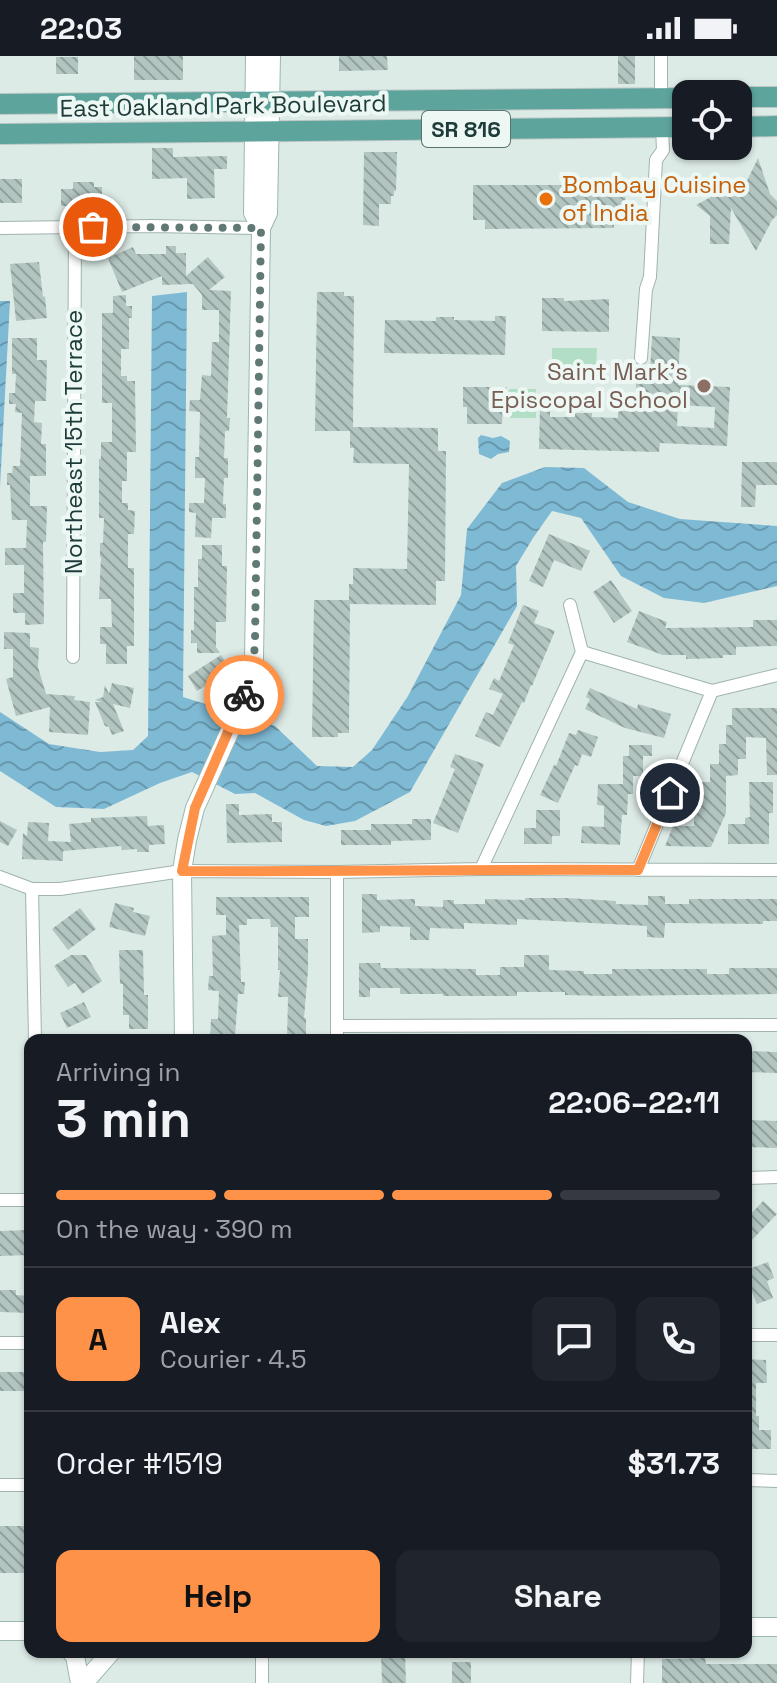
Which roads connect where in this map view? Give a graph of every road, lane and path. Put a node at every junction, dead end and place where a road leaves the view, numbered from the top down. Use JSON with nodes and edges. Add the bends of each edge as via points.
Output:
{"nodes":[{"id":1,"x":255,"y":56,"type":"edge"},
{"id":2,"x":271,"y":56,"type":"edge"},
{"id":3,"x":661,"y":56,"type":"edge"},
{"id":4,"x":752,"y":97,"type":"edge"},
{"id":5,"x":777,"y":97,"type":"edge"},
{"id":6,"x":661,"y":98,"type":"junction"},
{"id":7,"x":672,"y":98,"type":"edge"},
{"id":8,"x":263,"y":101,"type":"junction"},
{"id":9,"x":0,"y":104,"type":"edge"},
{"id":10,"x":672,"y":110,"type":"edge"},
{"id":11,"x":777,"y":126,"type":"edge"},
{"id":12,"x":631,"y":127,"type":"junction"},
{"id":13,"x":752,"y":127,"type":"edge"},
{"id":14,"x":662,"y":128,"type":"junction"},
{"id":15,"x":672,"y":128,"type":"edge"},
{"id":16,"x":262,"y":132,"type":"junction"},
{"id":17,"x":0,"y":134,"type":"edge"},
{"id":18,"x":75,"y":227,"type":"junction"},
{"id":19,"x":0,"y":228,"type":"edge"},
{"id":20,"x":261,"y":228,"type":"junction"},
{"id":21,"x":641,"y":358,"type":"dead end"},
{"id":22,"x":570,"y":605,"type":"dead end"},
{"id":23,"x":582,"y":652,"type":"junction"},
{"id":24,"x":73,"y":657,"type":"dead end"},
{"id":25,"x":777,"y":675,"type":"edge"},
{"id":26,"x":712,"y":691,"type":"junction"},
{"id":27,"x":481,"y":869,"type":"junction"},
{"id":28,"x":638,"y":870,"type":"junction"},
{"id":29,"x":777,"y":870,"type":"edge"},
{"id":30,"x":182,"y":871,"type":"junction"},
{"id":31,"x":337,"y":872,"type":"junction"},
{"id":32,"x":0,"y":877,"type":"edge"},
{"id":33,"x":32,"y":889,"type":"junction"},
{"id":34,"x":777,"y":1025,"type":"edge"},
{"id":35,"x":337,"y":1026,"type":"junction"},
{"id":36,"x":35,"y":1034,"type":"edge"},
{"id":37,"x":184,"y":1034,"type":"edge"},
{"id":38,"x":337,"y":1034,"type":"edge"},
{"id":39,"x":777,"y":1177,"type":"edge"},
{"id":40,"x":752,"y":1178,"type":"edge"},
{"id":41,"x":0,"y":1200,"type":"edge"},
{"id":42,"x":24,"y":1200,"type":"edge"},
{"id":43,"x":752,"y":1335,"type":"edge"},
{"id":44,"x":777,"y":1335,"type":"edge"},
{"id":45,"x":0,"y":1343,"type":"edge"},
{"id":46,"x":24,"y":1343,"type":"edge"},
{"id":47,"x":752,"y":1480,"type":"edge"},
{"id":48,"x":777,"y":1481,"type":"edge"},
{"id":49,"x":0,"y":1485,"type":"edge"},
{"id":50,"x":24,"y":1485,"type":"edge"},
{"id":51,"x":752,"y":1627,"type":"edge"},
{"id":52,"x":777,"y":1627,"type":"edge"},
{"id":53,"x":0,"y":1631,"type":"edge"},
{"id":54,"x":24,"y":1631,"type":"edge"},
{"id":55,"x":76,"y":1658,"type":"edge"},
{"id":56,"x":105,"y":1658,"type":"edge"},
{"id":57,"x":262,"y":1658,"type":"edge"},
{"id":58,"x":638,"y":1658,"type":"edge"},
{"id":59,"x":82,"y":1683,"type":"edge"},
{"id":60,"x":262,"y":1683,"type":"edge"},
{"id":61,"x":637,"y":1683,"type":"edge"}],
"edges":[{"from":1,"to":8,"type":"street"},
{"from":2,"to":8,"type":"street"},
{"from":3,"to":6,"type":"street"},
{"from":4,"to":5,"type":"main road"},
{"from":6,"to":7,"type":"main road","name":"East Oakland Park Boulevard","number":"SR 816"},
{"from":6,"to":8,"type":"main road","name":"East Oakland Park Boulevard","number":"SR 816"},
{"from":6,"to":12,"type":"main road","via":[[655,111]]},
{"from":8,"to":9,"type":"main road","name":"East Oakland Park Boulevard","number":"SR 816"},
{"from":8,"to":16,"type":"street"},
{"from":10,"to":14,"type":"main road"},
{"from":11,"to":13,"type":"main road"},
{"from":12,"to":14,"type":"main road","name":"East Oakland Park Boulevard","number":"SR 816"},
{"from":12,"to":16,"type":"main road","name":"East Oakland Park Boulevard","number":"SR 816"},
{"from":14,"to":15,"type":"main road","name":"East Oakland Park Boulevard","number":"SR 816"},
{"from":14,"to":21,"type":"street"},
{"from":16,"to":17,"type":"main road","name":"East Oakland Park Boulevard","number":"SR 816"},
{"from":16,"to":20,"type":"street","via":[[253,213]]},
{"from":18,"to":19,"type":"street"},
{"from":18,"to":20,"type":"street"},
{"from":18,"to":24,"type":"street","name":"Northeast 15th Terrace"},
{"from":20,"to":30,"type":"street","via":[[251,674],[195,808]]},
{"from":22,"to":23,"type":"street"},
{"from":23,"to":26,"type":"street"},
{"from":23,"to":27,"type":"street"},
{"from":25,"to":26,"type":"street"},
{"from":26,"to":28,"type":"street"},
{"from":27,"to":28,"type":"street"},
{"from":27,"to":31,"type":"street"},
{"from":28,"to":29,"type":"street"},
{"from":30,"to":31,"type":"street"},
{"from":30,"to":33,"type":"street"},
{"from":30,"to":37,"type":"street"},
{"from":31,"to":35,"type":"street"},
{"from":32,"to":33,"type":"street"},
{"from":33,"to":36,"type":"street"},
{"from":34,"to":35,"type":"street"},
{"from":35,"to":38,"type":"street"},
{"from":39,"to":40,"type":"street"},
{"from":41,"to":42,"type":"street"},
{"from":43,"to":44,"type":"street"},
{"from":45,"to":46,"type":"street"},
{"from":47,"to":48,"type":"street"},
{"from":49,"to":50,"type":"street"},
{"from":51,"to":52,"type":"street"},
{"from":53,"to":54,"type":"street"},
{"from":55,"to":59,"type":"street"},
{"from":56,"to":59,"type":"street"},
{"from":57,"to":60,"type":"street"},
{"from":58,"to":61,"type":"street"}]}
